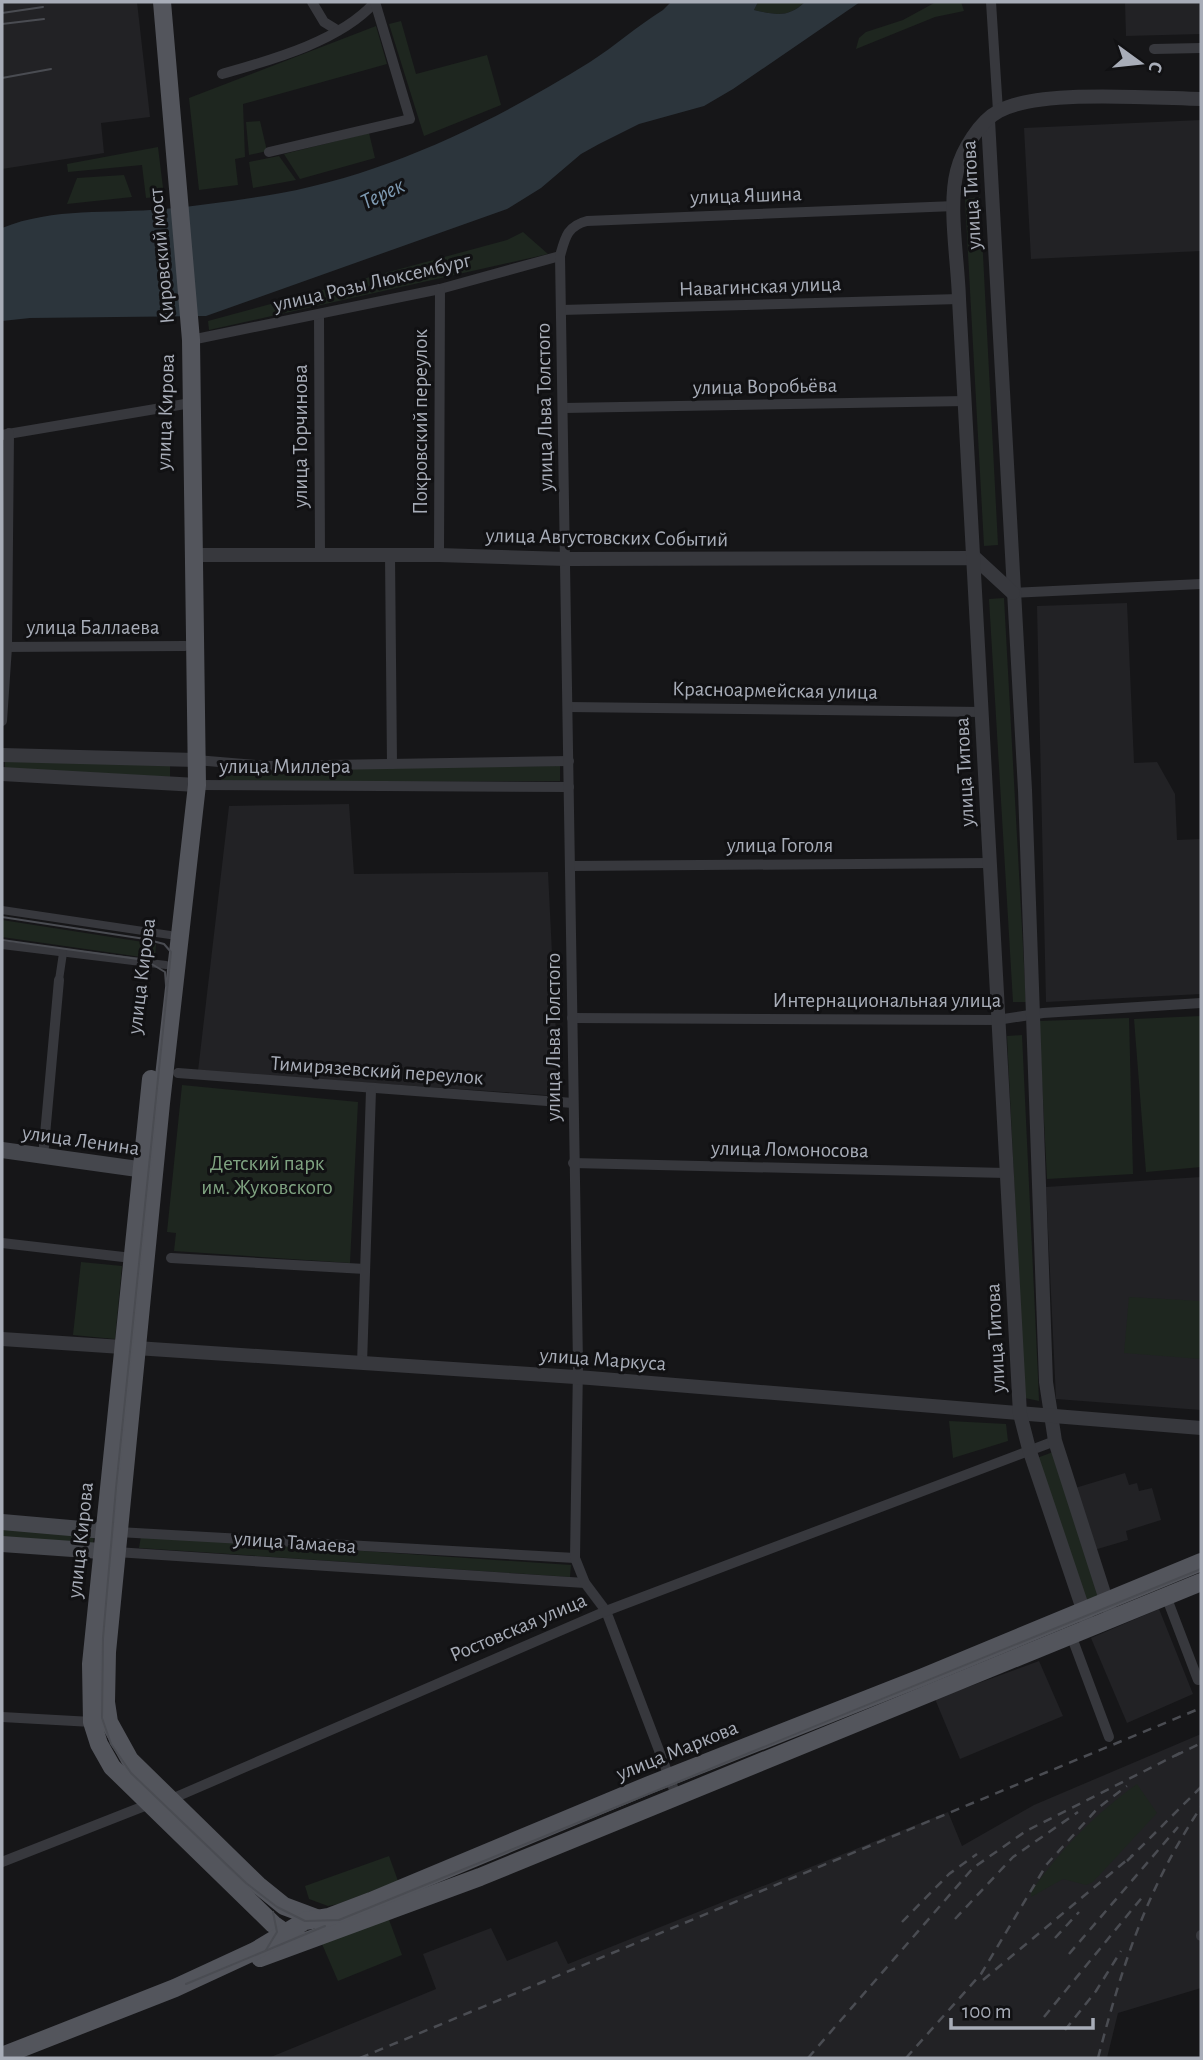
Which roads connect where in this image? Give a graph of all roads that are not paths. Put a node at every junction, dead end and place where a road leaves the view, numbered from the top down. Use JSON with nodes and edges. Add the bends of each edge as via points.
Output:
{"nodes":[{"id":1,"x":162,"y":2,"type":"edge"},
{"id":2,"x":312,"y":2,"type":"edge"},
{"id":3,"x":375,"y":2,"type":"edge"},
{"id":4,"x":991,"y":2,"type":"edge"},
{"id":5,"x":337,"y":30,"type":"junction"},
{"id":6,"x":1201,"y":48,"type":"edge"},
{"id":7,"x":1154,"y":49,"type":"dead end"},
{"id":8,"x":222,"y":74,"type":"dead end"},
{"id":9,"x":1201,"y":99,"type":"edge"},
{"id":10,"x":993,"y":115,"type":"junction"},
{"id":11,"x":269,"y":152,"type":"dead end"},
{"id":12,"x":955,"y":206,"type":"junction"},
{"id":13,"x":560,"y":256,"type":"junction"},
{"id":14,"x":440,"y":289,"type":"junction"},
{"id":15,"x":959,"y":299,"type":"junction"},
{"id":16,"x":561,"y":310,"type":"junction"},
{"id":17,"x":319,"y":316,"type":"junction"},
{"id":18,"x":190,"y":337,"type":"junction"},
{"id":19,"x":966,"y":401,"type":"junction"},
{"id":20,"x":185,"y":404,"type":"junction"},
{"id":21,"x":564,"y":408,"type":"junction"},
{"id":22,"x":5,"y":434,"type":"edge"},
{"id":23,"x":191,"y":555,"type":"junction"},
{"id":24,"x":390,"y":555,"type":"junction"},
{"id":25,"x":439,"y":555,"type":"junction"},
{"id":26,"x":320,"y":556,"type":"junction"},
{"id":27,"x":975,"y":558,"type":"junction"},
{"id":28,"x":566,"y":559,"type":"junction"},
{"id":29,"x":1201,"y":584,"type":"edge"},
{"id":30,"x":1013,"y":593,"type":"junction"},
{"id":31,"x":185,"y":646,"type":"junction"},
{"id":32,"x":4,"y":647,"type":"edge"},
{"id":33,"x":568,"y":707,"type":"junction"},
{"id":34,"x":982,"y":712,"type":"junction"},
{"id":35,"x":2,"y":721,"type":"edge"},
{"id":36,"x":2,"y":755,"type":"edge"},
{"id":37,"x":191,"y":760,"type":"junction"},
{"id":38,"x":569,"y":761,"type":"junction"},
{"id":39,"x":392,"y":764,"type":"junction"},
{"id":40,"x":2,"y":774,"type":"edge"},
{"id":41,"x":191,"y":785,"type":"junction"},
{"id":42,"x":569,"y":787,"type":"junction"},
{"id":43,"x":990,"y":863,"type":"junction"},
{"id":44,"x":571,"y":866,"type":"junction"},
{"id":45,"x":2,"y":910,"type":"edge"},
{"id":46,"x":170,"y":935,"type":"junction"},
{"id":47,"x":2,"y":945,"type":"edge"},
{"id":48,"x":63,"y":953,"type":"junction"},
{"id":49,"x":166,"y":965,"type":"junction"},
{"id":50,"x":59,"y":980,"type":"joint"},
{"id":51,"x":1201,"y":1003,"type":"edge"},
{"id":52,"x":1033,"y":1016,"type":"junction"},
{"id":53,"x":572,"y":1018,"type":"junction"},
{"id":54,"x":997,"y":1020,"type":"junction"},
{"id":55,"x":178,"y":1073,"type":"dead end"},
{"id":56,"x":371,"y":1090,"type":"junction"},
{"id":57,"x":573,"y":1103,"type":"junction"},
{"id":58,"x":2,"y":1150,"type":"edge"},
{"id":59,"x":43,"y":1157,"type":"junction"},
{"id":60,"x":573,"y":1163,"type":"junction"},
{"id":61,"x":147,"y":1170,"type":"junction"},
{"id":62,"x":1006,"y":1173,"type":"junction"},
{"id":63,"x":2,"y":1243,"type":"edge"},
{"id":64,"x":131,"y":1258,"type":"junction"},
{"id":65,"x":171,"y":1258,"type":"dead end"},
{"id":66,"x":365,"y":1269,"type":"junction"},
{"id":67,"x":2,"y":1339,"type":"edge"},
{"id":68,"x":129,"y":1347,"type":"junction"},
{"id":69,"x":362,"y":1364,"type":"junction"},
{"id":70,"x":578,"y":1377,"type":"junction"},
{"id":71,"x":1020,"y":1414,"type":"junction"},
{"id":72,"x":1050,"y":1418,"type":"junction"},
{"id":73,"x":1201,"y":1428,"type":"edge"},
{"id":74,"x":1055,"y":1441,"type":"junction"},
{"id":75,"x":1029,"y":1449,"type":"junction"},
{"id":76,"x":2,"y":1522,"type":"edge"},
{"id":77,"x":111,"y":1531,"type":"junction"},
{"id":78,"x":2,"y":1545,"type":"edge"},
{"id":79,"x":109,"y":1551,"type":"junction"},
{"id":80,"x":575,"y":1558,"type":"junction"},
{"id":81,"x":1201,"y":1562,"type":"edge"},
{"id":82,"x":1201,"y":1581,"type":"edge"},
{"id":83,"x":585,"y":1583,"type":"junction"},
{"id":84,"x":1166,"y":1596,"type":"junction"},
{"id":85,"x":1110,"y":1610,"type":"junction"},
{"id":86,"x":606,"y":1611,"type":"junction"},
{"id":87,"x":1086,"y":1619,"type":"junction"},
{"id":88,"x":1071,"y":1634,"type":"junction"},
{"id":89,"x":1200,"y":1680,"type":"edge"},
{"id":90,"x":2,"y":1717,"type":"edge"},
{"id":91,"x":92,"y":1722,"type":"junction"},
{"id":92,"x":1109,"y":1737,"type":"dead end"},
{"id":93,"x":669,"y":1777,"type":"junction"},
{"id":94,"x":676,"y":1795,"type":"junction"},
{"id":95,"x":168,"y":1799,"type":"junction"},
{"id":96,"x":147,"y":1805,"type":"junction"},
{"id":97,"x":2,"y":1862,"type":"edge"},
{"id":98,"x":261,"y":1914,"type":"junction"},
{"id":99,"x":316,"y":1918,"type":"junction"},
{"id":100,"x":285,"y":1933,"type":"junction"},
{"id":101,"x":304,"y":1941,"type":"junction"},
{"id":102,"x":255,"y":1951,"type":"junction"},
{"id":103,"x":175,"y":1988,"type":"junction"},
{"id":104,"x":2,"y":2056,"type":"edge"}],
"edges":[{"from":1,"to":18,"type":"main road","name":"Кировский мост"},
{"from":2,"to":5,"type":"street","via":[[324,23]]},
{"from":3,"to":5,"type":"street","via":[[360,19]]},
{"from":3,"to":11,"type":"street","via":[[410,119]]},
{"from":4,"to":10,"type":"street"},
{"from":5,"to":8,"type":"street","via":[[266,62]]},
{"from":6,"to":7,"type":"street"},
{"from":9,"to":10,"type":"street","via":[[1072,98],[1027,102]]},
{"from":10,"to":12,"type":"street","name":"улица Титова","via":[[965,149],[957,173]]},
{"from":10,"to":30,"type":"street","name":"улица Титова"},
{"from":12,"to":13,"type":"street","name":"улица Яшина","via":[[587,221],[567,233]]},
{"from":12,"to":15,"type":"street","name":"улица Титова"},
{"from":13,"to":14,"type":"street","name":"улица Розы Люксембург"},
{"from":13,"to":16,"type":"street","name":"улица Льва Толстого"},
{"from":14,"to":17,"type":"street","name":"улица Розы Люксембург"},
{"from":14,"to":25,"type":"street","name":"Покровский переулок"},
{"from":15,"to":16,"type":"street","name":"Навагинская улица"},
{"from":15,"to":19,"type":"street","name":"улица Титова"},
{"from":16,"to":21,"type":"street","name":"улица Льва Толстого"},
{"from":17,"to":18,"type":"street","name":"улица Розы Люксембург"},
{"from":17,"to":26,"type":"street","name":"улица Торчинова"},
{"from":18,"to":20,"type":"main road","name":"улица Кирова"},
{"from":18,"to":23,"type":"main road","name":"улица Кирова"},
{"from":19,"to":21,"type":"street","name":"улица Воробьёва"},
{"from":19,"to":27,"type":"street","name":"улица Титова"},
{"from":20,"to":22,"type":"street"},
{"from":20,"to":23,"type":"main road","name":"улица Кирова"},
{"from":21,"to":28,"type":"street","name":"улица Льва Толстого"},
{"from":22,"to":32,"type":"street"},
{"from":23,"to":26,"type":"street","name":"улица Августовских Событий"},
{"from":23,"to":31,"type":"main road","name":"улица Кирова"},
{"from":23,"to":37,"type":"main road","name":"улица Кирова"},
{"from":24,"to":25,"type":"street","name":"улица Августовских Событий"},
{"from":24,"to":26,"type":"street","name":"улица Августовских Событий"},
{"from":24,"to":39,"type":"street"},
{"from":25,"to":28,"type":"street","name":"улица Августовских Событий"},
{"from":27,"to":28,"type":"street","name":"улица Августовских Событий"},
{"from":27,"to":30,"type":"street"},
{"from":27,"to":34,"type":"street","name":"улица Титова"},
{"from":28,"to":33,"type":"street","name":"улица Льва Толстого"},
{"from":29,"to":30,"type":"street"},
{"from":30,"to":52,"type":"street","name":"улица Титова"},
{"from":31,"to":32,"type":"street","name":"улица Баллаева"},
{"from":31,"to":37,"type":"main road","name":"улица Кирова"},
{"from":32,"to":35,"type":"street"},
{"from":33,"to":34,"type":"street","name":"Красноармейская улица"},
{"from":33,"to":38,"type":"street","name":"улица Льва Толстого"},
{"from":34,"to":43,"type":"street","name":"улица Титова"},
{"from":36,"to":37,"type":"street","name":"улица Миллера"},
{"from":37,"to":39,"type":"street","name":"улица Миллера","via":[[266,766]]},
{"from":37,"to":41,"type":"main road","name":"улица Кирова"},
{"from":38,"to":39,"type":"street","name":"улица Миллера"},
{"from":38,"to":42,"type":"street","name":"улица Льва Толстого"},
{"from":40,"to":41,"type":"street","name":"улица Миллера"},
{"from":41,"to":42,"type":"street","name":"улица Миллера"},
{"from":41,"to":46,"type":"main road","name":"улица Кирова"},
{"from":41,"to":61,"type":"main road","name":"улица Кирова"},
{"from":42,"to":44,"type":"street","name":"улица Льва Толстого"},
{"from":43,"to":44,"type":"street","name":"улица Гоголя"},
{"from":43,"to":54,"type":"street","name":"улица Титова"},
{"from":44,"to":53,"type":"street","name":"улица Льва Толстого"},
{"from":45,"to":46,"type":"street"},
{"from":46,"to":49,"type":"main road","name":"улица Кирова"},
{"from":47,"to":48,"type":"street"},
{"from":48,"to":49,"type":"street"},
{"from":48,"to":50,"type":"street"},
{"from":49,"to":61,"type":"main road","name":"улица Кирова"},
{"from":50,"to":59,"type":"street"},
{"from":51,"to":52,"type":"street","name":"Интернациональная улица"},
{"from":52,"to":54,"type":"street","name":"Интернациональная улица"},
{"from":52,"to":72,"type":"street","name":"улица Титова"},
{"from":53,"to":54,"type":"street","name":"Интернациональная улица"},
{"from":53,"to":57,"type":"street","name":"улица Льва Толстого"},
{"from":54,"to":62,"type":"street","name":"улица Титова"},
{"from":55,"to":56,"type":"street","name":"Тимирязевский переулок"},
{"from":56,"to":57,"type":"street","name":"Тимирязевский переулок"},
{"from":56,"to":66,"type":"street"},
{"from":57,"to":60,"type":"street","name":"улица Льва Толстого"},
{"from":58,"to":59,"type":"main road","name":"улица Ленина"},
{"from":59,"to":61,"type":"main road","name":"улица Ленина"},
{"from":60,"to":62,"type":"street","name":"улица Ломоносова"},
{"from":60,"to":70,"type":"street","name":"улица Льва Толстого"},
{"from":61,"to":64,"type":"main road","name":"улица Кирова"},
{"from":61,"to":68,"type":"main road","name":"улица Кирова"},
{"from":62,"to":71,"type":"street","name":"улица Титова"},
{"from":63,"to":64,"type":"street"},
{"from":64,"to":68,"type":"main road","name":"улица Кирова"},
{"from":65,"to":66,"type":"street"},
{"from":66,"to":69,"type":"street"},
{"from":67,"to":68,"type":"street","name":"улица Маркуса"},
{"from":68,"to":69,"type":"street","name":"улица Маркуса"},
{"from":68,"to":77,"type":"main road","name":"улица Кирова"},
{"from":69,"to":70,"type":"street","name":"улица Маркуса"},
{"from":70,"to":71,"type":"street","name":"улица Маркуса"},
{"from":70,"to":80,"type":"street","name":"улица Льва Толстого"},
{"from":71,"to":72,"type":"street","name":"улица Маркуса"},
{"from":71,"to":75,"type":"street","name":"улица Титова"},
{"from":72,"to":73,"type":"street","name":"улица Маркуса"},
{"from":72,"to":74,"type":"street","name":"улица Титова"},
{"from":74,"to":75,"type":"street","name":"Ростовская улица"},
{"from":74,"to":85,"type":"street","name":"улица Титова"},
{"from":75,"to":86,"type":"street","name":"Ростовская улица"},
{"from":75,"to":87,"type":"street","name":"улица Титова"},
{"from":76,"to":77,"type":"main road","name":"улица Тамаева"},
{"from":77,"to":79,"type":"main road","name":"улица Кирова"},
{"from":77,"to":80,"type":"street","name":"улица Тамаева"},
{"from":78,"to":79,"type":"main road","name":"улица Тамаева"},
{"from":79,"to":83,"type":"street","name":"улица Тамаева"},
{"from":79,"to":91,"type":"main road","name":"улица Кирова","via":[[91,1664]]},
{"from":79,"to":95,"type":"main road","name":"улица Кирова","via":[[109,1722],[130,1760]]},
{"from":80,"to":83,"type":"street","name":"улица Льва Толстого"},
{"from":81,"to":85,"type":"main road","name":"улица Маркова"},
{"from":82,"to":84,"type":"main road","name":"улица Маркова"},
{"from":83,"to":86,"type":"street","name":"улица Льва Толстого"},
{"from":84,"to":85,"type":"main road","name":"улица Маркова"},
{"from":84,"to":89,"type":"street"},
{"from":85,"to":87,"type":"main road","name":"улица Маркова"},
{"from":86,"to":93,"type":"street","name":"улица Льва Толстого"},
{"from":86,"to":95,"type":"street","name":"Ростовская улица"},
{"from":87,"to":88,"type":"main road","name":"улица Маркова"},
{"from":87,"to":93,"type":"main road","name":"улица Маркова"},
{"from":88,"to":92,"type":"street"},
{"from":88,"to":94,"type":"main road","name":"улица Маркова"},
{"from":90,"to":91,"type":"street"},
{"from":91,"to":96,"type":"main road","name":"улица Кирова","via":[[112,1767]]},
{"from":93,"to":94,"type":"street","name":"улица Льва Толстого"},
{"from":93,"to":99,"type":"main road","name":"улица Маркова","via":[[371,1901]]},
{"from":94,"to":101,"type":"main road","name":"улица Маркова","via":[[480,1877]]},
{"from":95,"to":96,"type":"street","name":"Ростовская улица"},
{"from":95,"to":99,"type":"main road","name":"улица Кирова","via":[[284,1906]]},
{"from":96,"to":97,"type":"street","name":"Ростовская улица"},
{"from":96,"to":98,"type":"main road","name":"улица Кирова"},
{"from":98,"to":100,"type":"main road","name":"улица Кирова"},
{"from":98,"to":102,"type":"main road","via":[[265,1939]]},
{"from":99,"to":100,"type":"main road","name":"улица Маркова"},
{"from":100,"to":101,"type":"main road","name":"улица Кирова"},
{"from":100,"to":102,"type":"main road","name":"улица Маркова"},
{"from":101,"to":103,"type":"main road","name":"улица Маркова","via":[[188,1987]]},
{"from":102,"to":103,"type":"main road","name":"улица Маркова"},
{"from":103,"to":104,"type":"main road","name":"улица Маркова"}]}
